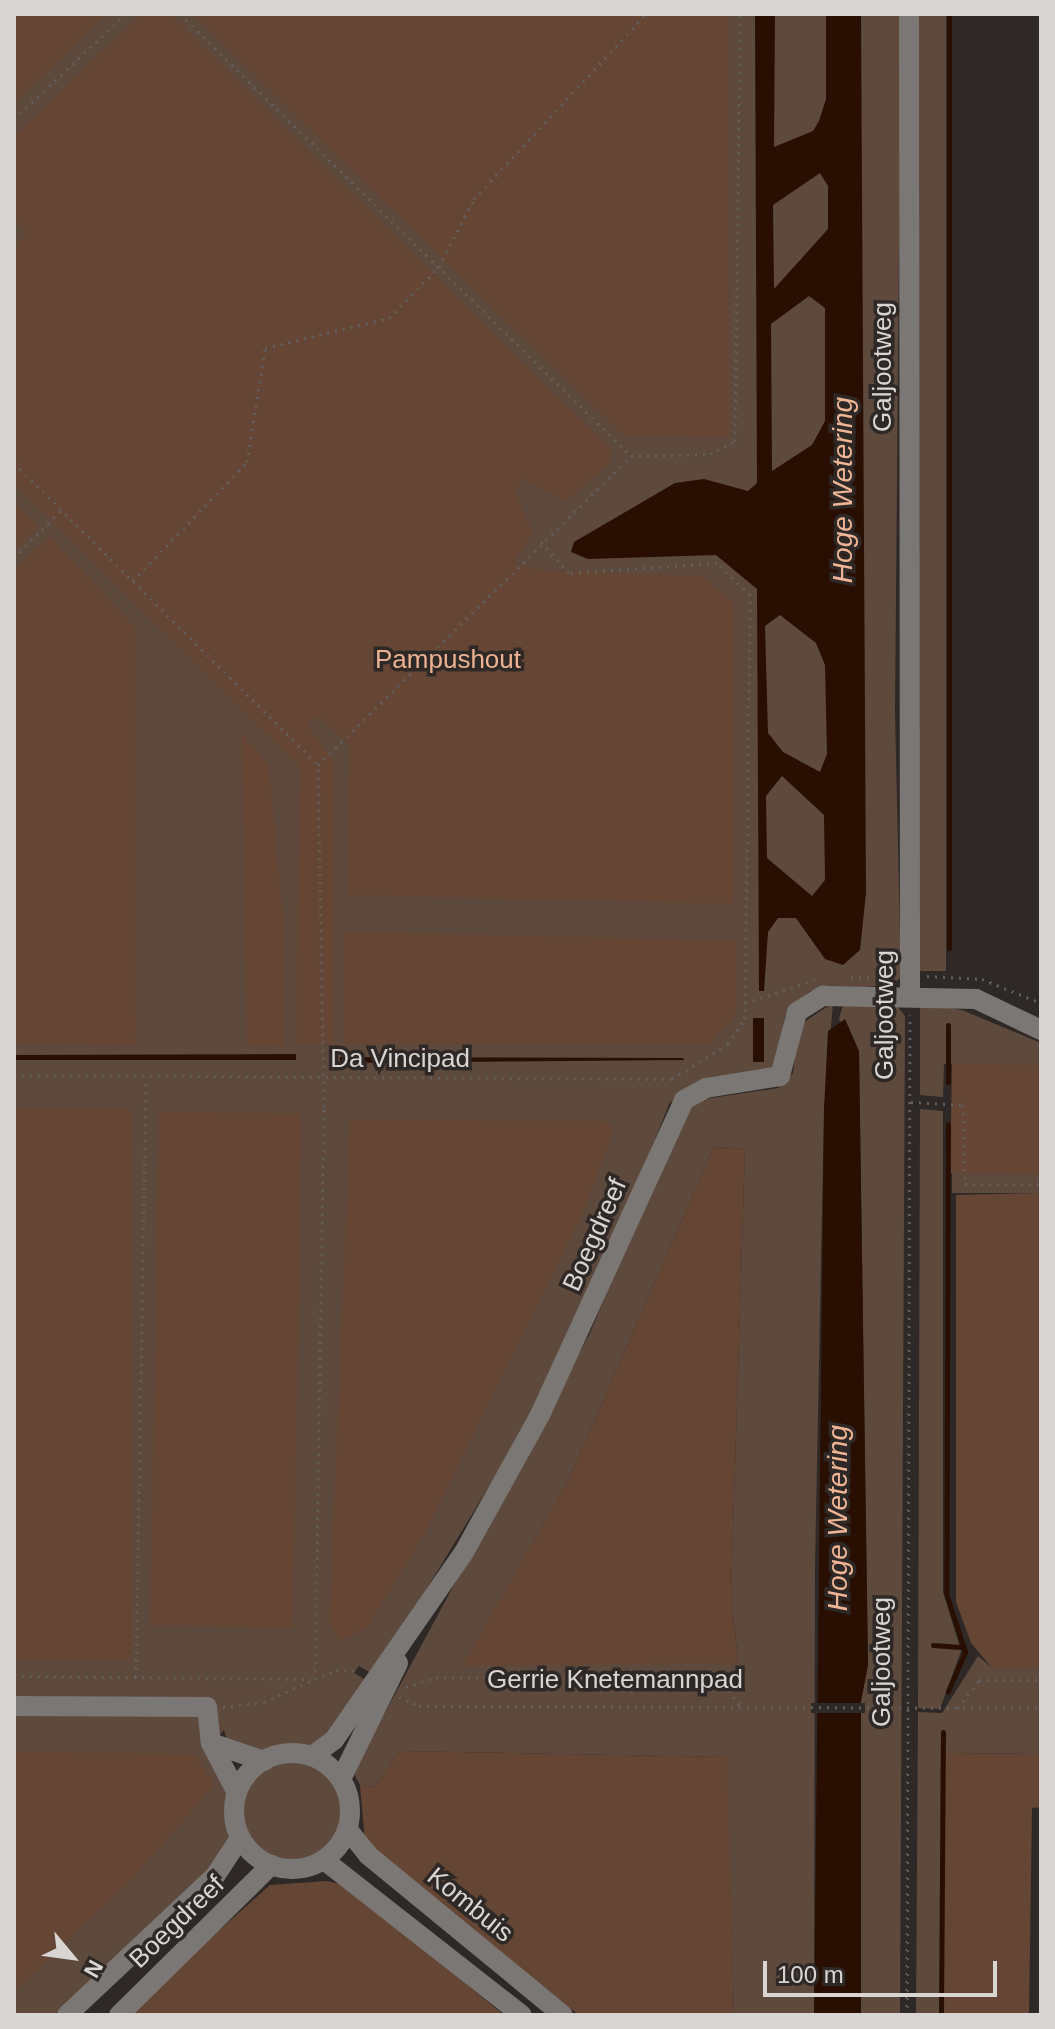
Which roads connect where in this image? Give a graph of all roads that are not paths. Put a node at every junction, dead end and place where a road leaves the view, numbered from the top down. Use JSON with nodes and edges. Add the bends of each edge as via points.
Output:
{"nodes":[{"id":1,"x":909,"y":14,"type":"edge"},
{"id":2,"x":910,"y":995,"type":"junction"},
{"id":3,"x":1041,"y":1030,"type":"edge"},
{"id":4,"x":382,"y":1686,"type":"junction"},
{"id":5,"x":14,"y":1706,"type":"edge"},
{"id":6,"x":211,"y":1743,"type":"junction"},
{"id":7,"x":312,"y":1756,"type":"junction"},
{"id":8,"x":264,"y":1761,"type":"junction"},
{"id":9,"x":341,"y":1779,"type":"junction"},
{"id":10,"x":237,"y":1793,"type":"junction"},
{"id":11,"x":348,"y":1830,"type":"junction"},
{"id":12,"x":240,"y":1838,"type":"junction"},
{"id":13,"x":324,"y":1860,"type":"junction"},
{"id":14,"x":271,"y":1865,"type":"junction"},
{"id":15,"x":67,"y":2015,"type":"edge"},
{"id":16,"x":119,"y":2015,"type":"edge"},
{"id":17,"x":522,"y":2015,"type":"edge"},
{"id":18,"x":563,"y":2015,"type":"edge"}],
"edges":[{"from":1,"to":2,"type":"street","name":"Galjootweg"},
{"from":2,"to":3,"type":"street","via":[[976,999]]},
{"from":2,"to":4,"type":"street","name":"Boegdreef","via":[[813,999],[792,1022],[780,1076],[706,1088],[676,1108],[615,1260],[540,1415]]},
{"from":4,"to":7,"type":"street","name":"Boegdreef","via":[[334,1740]]},
{"from":4,"to":9,"type":"street","name":"Boegdreef"},
{"from":5,"to":6,"type":"street","via":[[207,1707]]},
{"from":6,"to":8,"type":"street"},
{"from":6,"to":10,"type":"street"},
{"from":7,"to":8,"type":"street"},
{"from":7,"to":9,"type":"street"},
{"from":8,"to":10,"type":"street"},
{"from":9,"to":11,"type":"street"},
{"from":10,"to":12,"type":"street"},
{"from":11,"to":13,"type":"street"},
{"from":11,"to":18,"type":"street","name":"Kombuis","via":[[368,1855]]},
{"from":12,"to":14,"type":"street"},
{"from":12,"to":15,"type":"street","name":"Boegdreef","via":[[215,1876]]},
{"from":13,"to":14,"type":"street","via":[[307,1868]]},
{"from":13,"to":17,"type":"street","name":"Kombuis"},
{"from":14,"to":16,"type":"street","name":"Boegdreef"}]}
